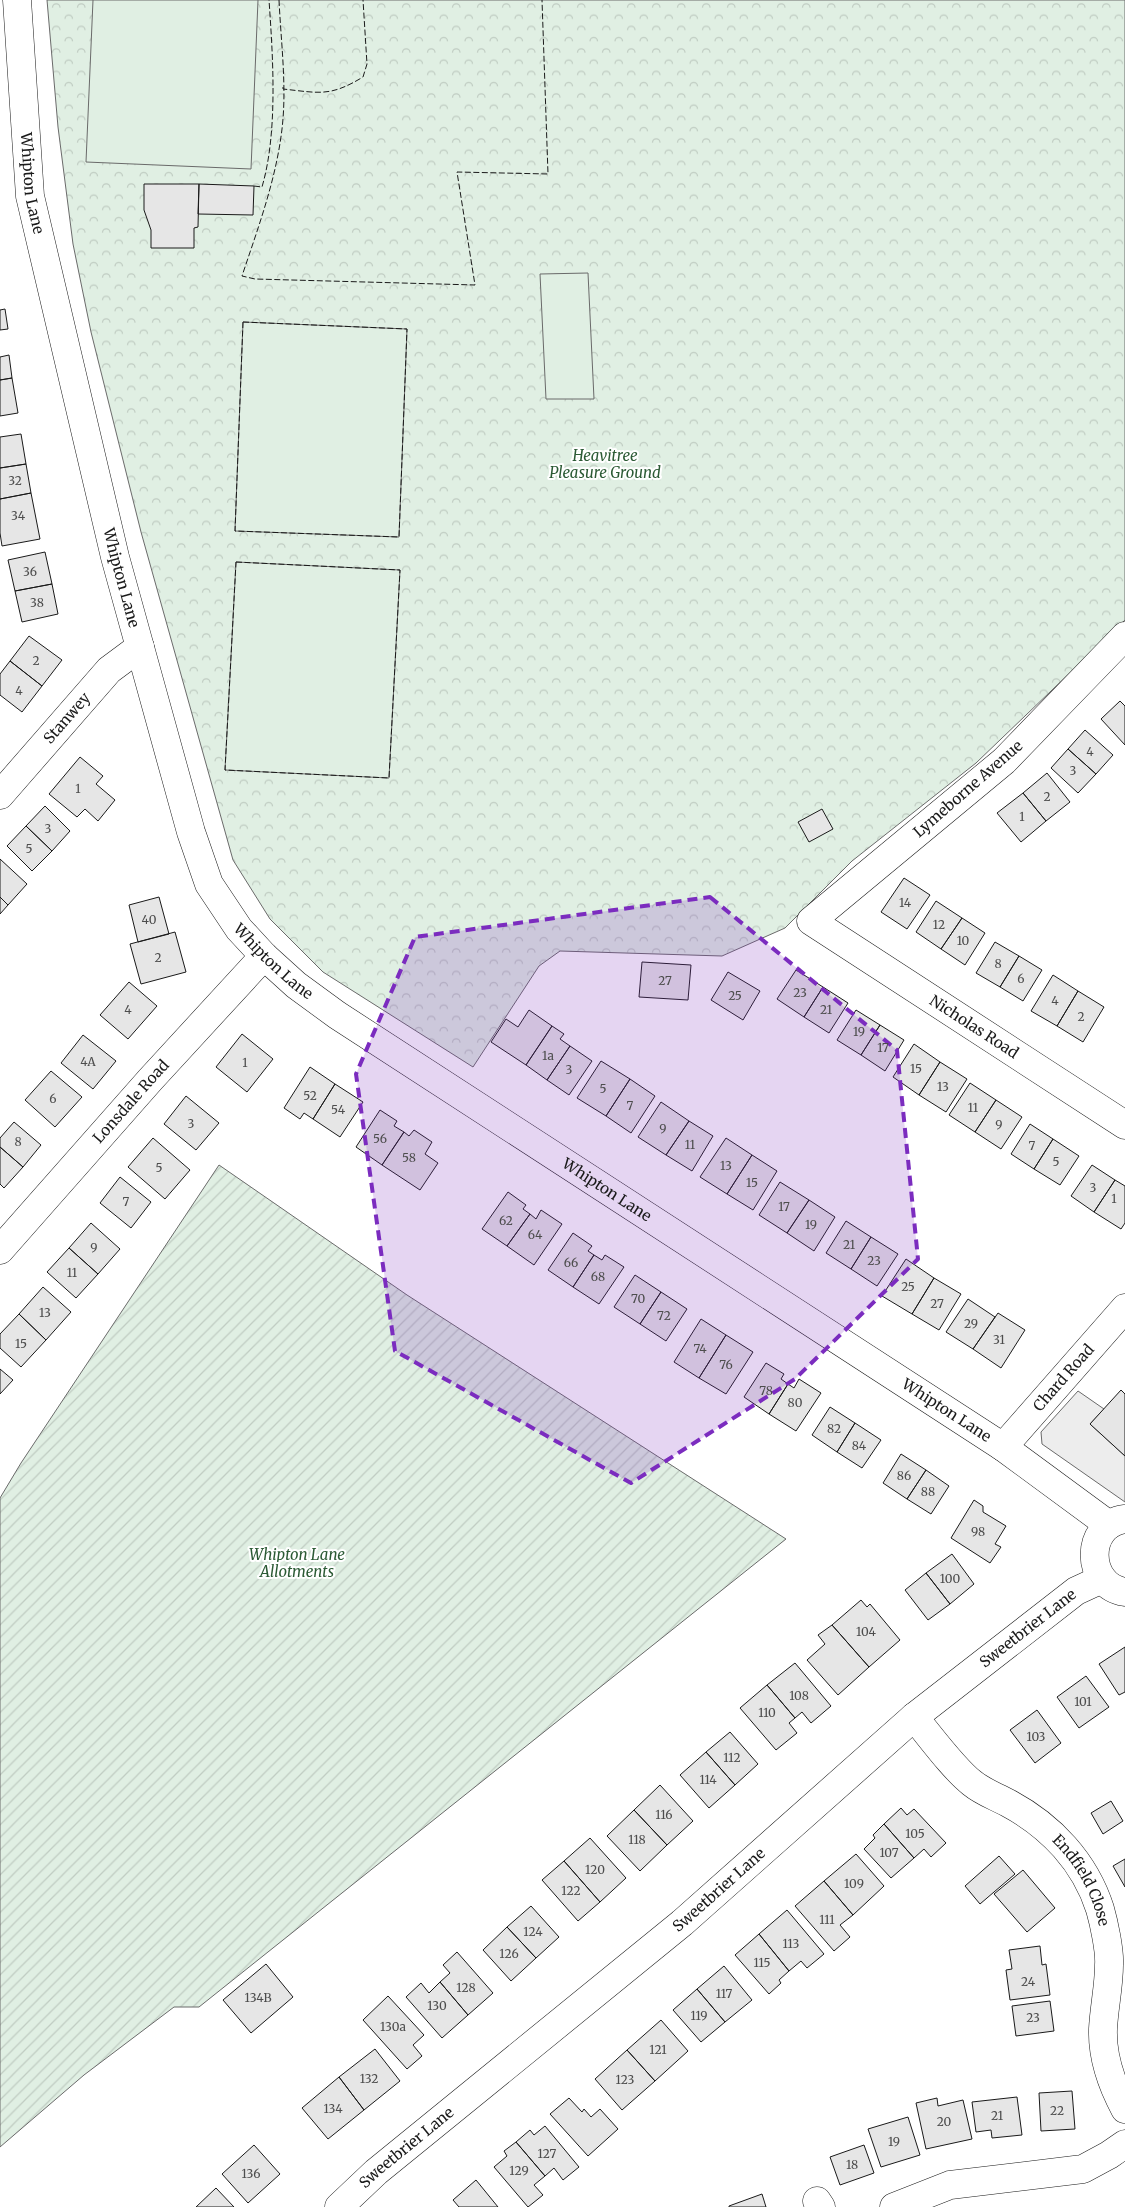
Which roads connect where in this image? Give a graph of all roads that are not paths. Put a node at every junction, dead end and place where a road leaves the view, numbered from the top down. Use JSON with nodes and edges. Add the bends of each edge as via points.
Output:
{"nodes":[{"id":1,"x":16,"y":0,"type":"edge"},
{"id":2,"x":1125,"y":636,"type":"edge"},
{"id":3,"x":140,"y":647,"type":"junction"},
{"id":4,"x":0,"y":795,"type":"edge"},
{"id":5,"x":822,"y":930,"type":"joint"},
{"id":6,"x":264,"y":956,"type":"junction"},
{"id":7,"x":1125,"y":1125,"type":"edge"},
{"id":8,"x":0,"y":1250,"type":"edge"},
{"id":9,"x":1125,"y":1308,"type":"edge"},
{"id":10,"x":1003,"y":1448,"type":"junction"},
{"id":11,"x":1117,"y":1522,"type":"edge"},
{"id":12,"x":1114,"y":1585,"type":"edge"},
{"id":13,"x":914,"y":1718,"type":"junction"},
{"id":14,"x":1125,"y":2109,"type":"edge"},
{"id":15,"x":1125,"y":2144,"type":"edge"},
{"id":16,"x":339,"y":2207,"type":"edge"},
{"id":17,"x":894,"y":2207,"type":"edge"}],
"edges":[{"from":1,"to":3,"type":"street","name":"Whipton Lane","via":[[30,196],[106,519]]},
{"from":2,"to":5,"type":"street","name":"Lymeborne Avenue","via":[[1004,761],[811,921]]},
{"from":3,"to":4,"type":"street","name":"Stanwey","via":[[109,670]]},
{"from":3,"to":6,"type":"street","name":"Whipton Lane","via":[[191,832],[210,884],[239,929]]},
{"from":5,"to":7,"type":"street","name":"Nicholas Road"},
{"from":6,"to":8,"type":"street","name":"Lonsdale Road"},
{"from":6,"to":10,"type":"street","name":"Whipton Lane","via":[[337,1015]]},
{"from":9,"to":10,"type":"street","name":"Chard Road"},
{"from":10,"to":11,"type":"street","name":"Whipton Lane"},
{"from":11,"to":12,"type":"street","via":[[1101,1534],[1095,1544],[1094,1556],[1096,1568]]},
{"from":12,"to":13,"type":"street","name":"Sweetbrier Lane","via":[[1076,1591]]},
{"from":13,"to":14,"type":"street","name":"Endfield Close","via":[[969,1781],[1045,1826],[1065,1846],[1084,1873],[1100,1909],[1110,1963],[1103,2031],[1106,2059]]},
{"from":13,"to":16,"type":"street","name":"Sweetbrier Lane","via":[[682,1923],[376,2172]]},
{"from":15,"to":17,"type":"street","via":[[1083,2169],[950,2185]]}]}
